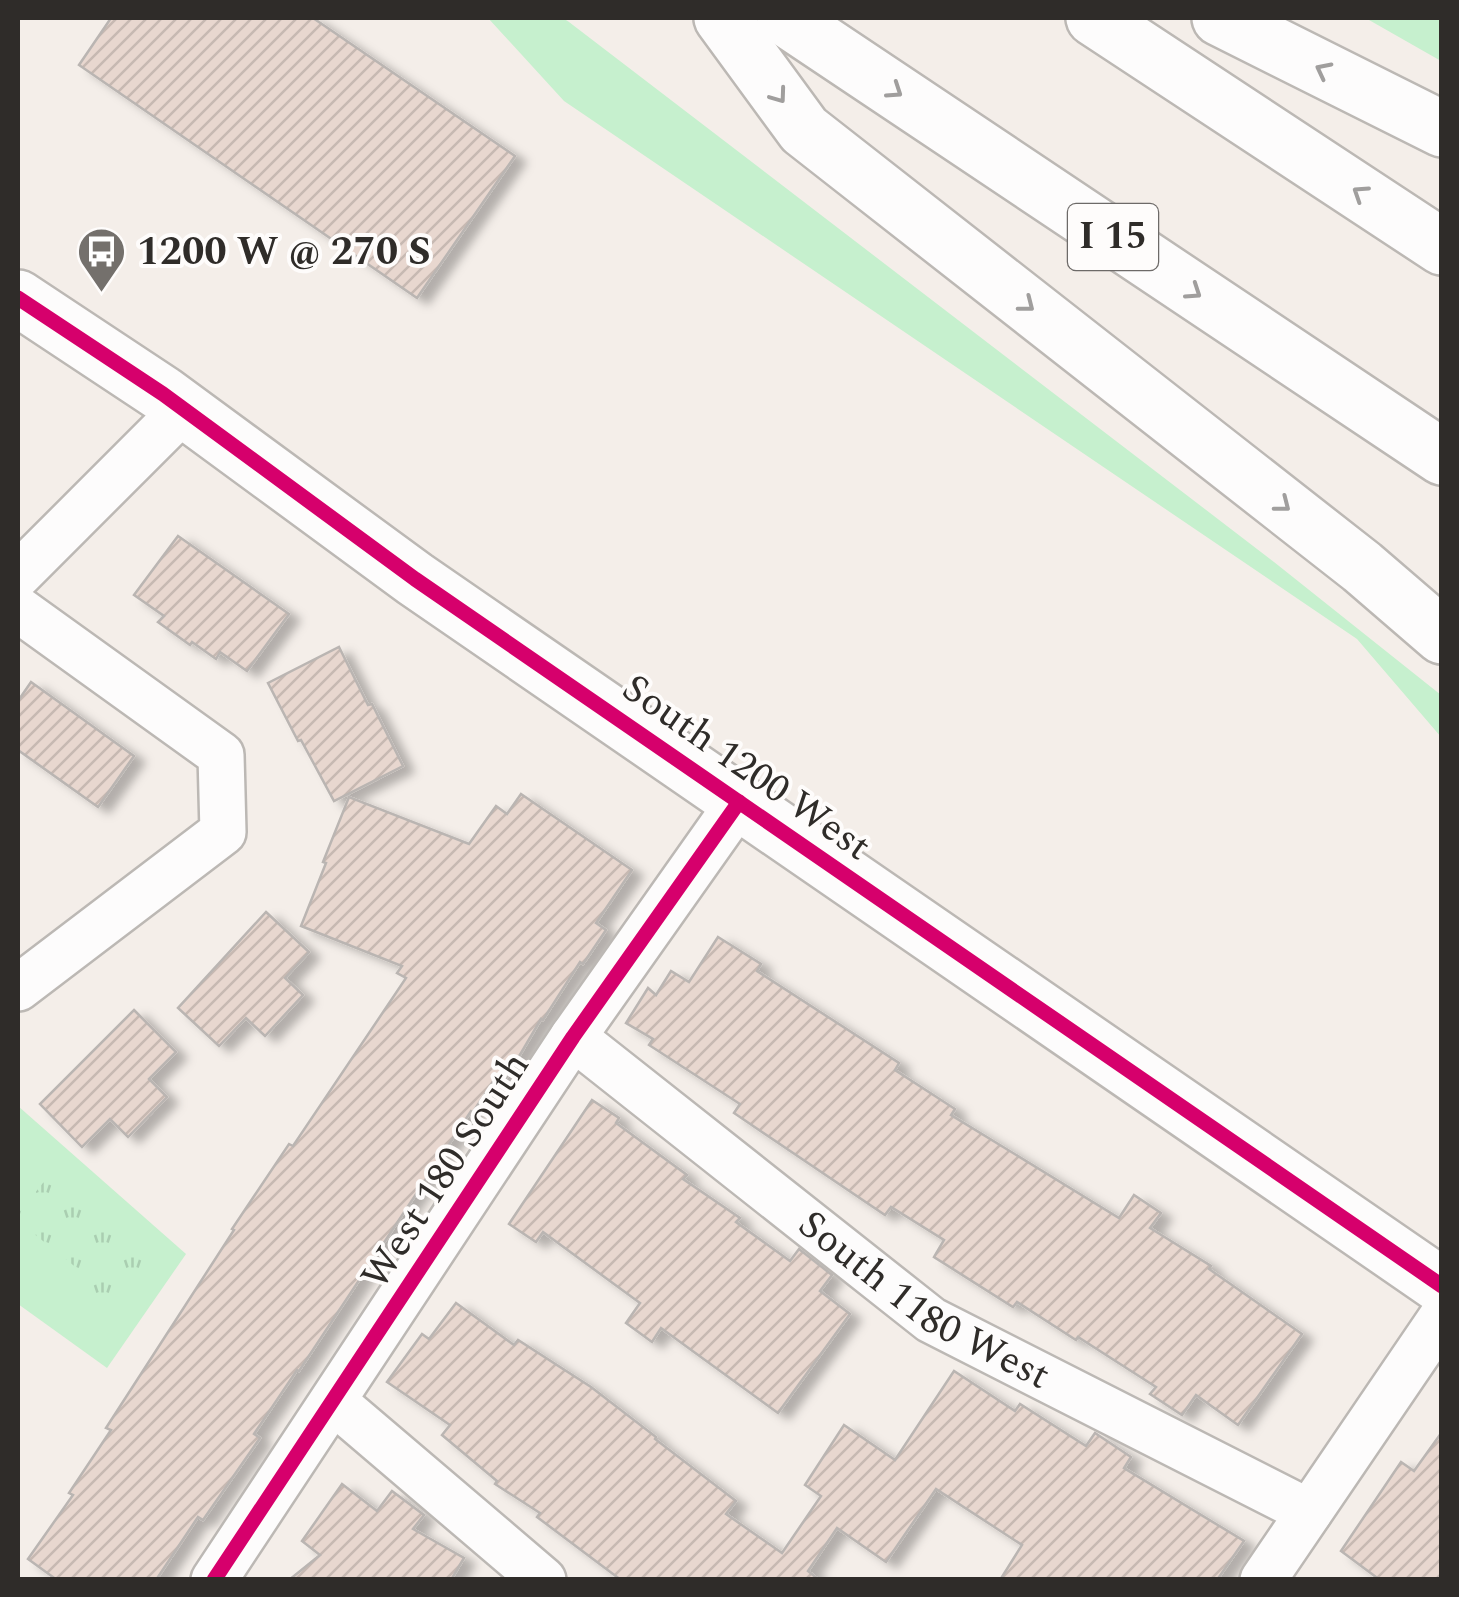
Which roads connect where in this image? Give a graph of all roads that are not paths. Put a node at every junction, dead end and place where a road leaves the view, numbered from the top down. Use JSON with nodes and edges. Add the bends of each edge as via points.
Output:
{"nodes":[{"id":1,"x":722,"y":18,"type":"edge"},
{"id":2,"x":786,"y":18,"type":"edge"},
{"id":3,"x":1094,"y":18,"type":"edge"},
{"id":4,"x":1220,"y":18,"type":"edge"},
{"id":5,"x":1442,"y":129,"type":"edge"},
{"id":6,"x":1442,"y":247,"type":"edge"},
{"id":7,"x":18,"y":298,"type":"edge"},
{"id":8,"x":183,"y":410,"type":"junction"},
{"id":9,"x":1442,"y":458,"type":"edge"},
{"id":10,"x":18,"y":575,"type":"edge"},
{"id":11,"x":18,"y":610,"type":"edge"},
{"id":12,"x":1442,"y":636,"type":"edge"},
{"id":13,"x":739,"y":802,"type":"junction"},
{"id":14,"x":18,"y":988,"type":"edge"},
{"id":15,"x":574,"y":1037,"type":"junction"},
{"id":16,"x":1442,"y":1286,"type":"edge"},
{"id":17,"x":1442,"y":1317,"type":"edge"},
{"id":18,"x":333,"y":1401,"type":"junction"},
{"id":19,"x":1308,"y":1512,"type":"junction"},
{"id":20,"x":214,"y":1580,"type":"edge"},
{"id":21,"x":543,"y":1580,"type":"edge"},
{"id":22,"x":1263,"y":1580,"type":"edge"}],
"edges":[{"from":1,"to":12,"type":"main road","one_way":true,"via":[[804,130]]},
{"from":2,"to":9,"type":"main road","number":"I 15","one_way":true},
{"from":6,"to":3,"type":"main road","one_way":true},
{"from":5,"to":4,"type":"main road","one_way":true},
{"from":7,"to":8,"type":"main road","name":"South 1200 West"},
{"from":8,"to":10,"type":"street"},
{"from":8,"to":13,"type":"main road","name":"South 1200 West"},
{"from":11,"to":14,"type":"street","via":[[221,755],[223,832]]},
{"from":13,"to":15,"type":"street","name":"West 180 South"},
{"from":13,"to":16,"type":"main road","name":"South 1200 West"},
{"from":15,"to":18,"type":"street","name":"West 180 South"},
{"from":15,"to":19,"type":"street","name":"South 1180 West","via":[[930,1320]]},
{"from":17,"to":19,"type":"street"},
{"from":18,"to":20,"type":"street","name":"West 180 South"},
{"from":18,"to":21,"type":"street"},
{"from":19,"to":22,"type":"street"}]}
